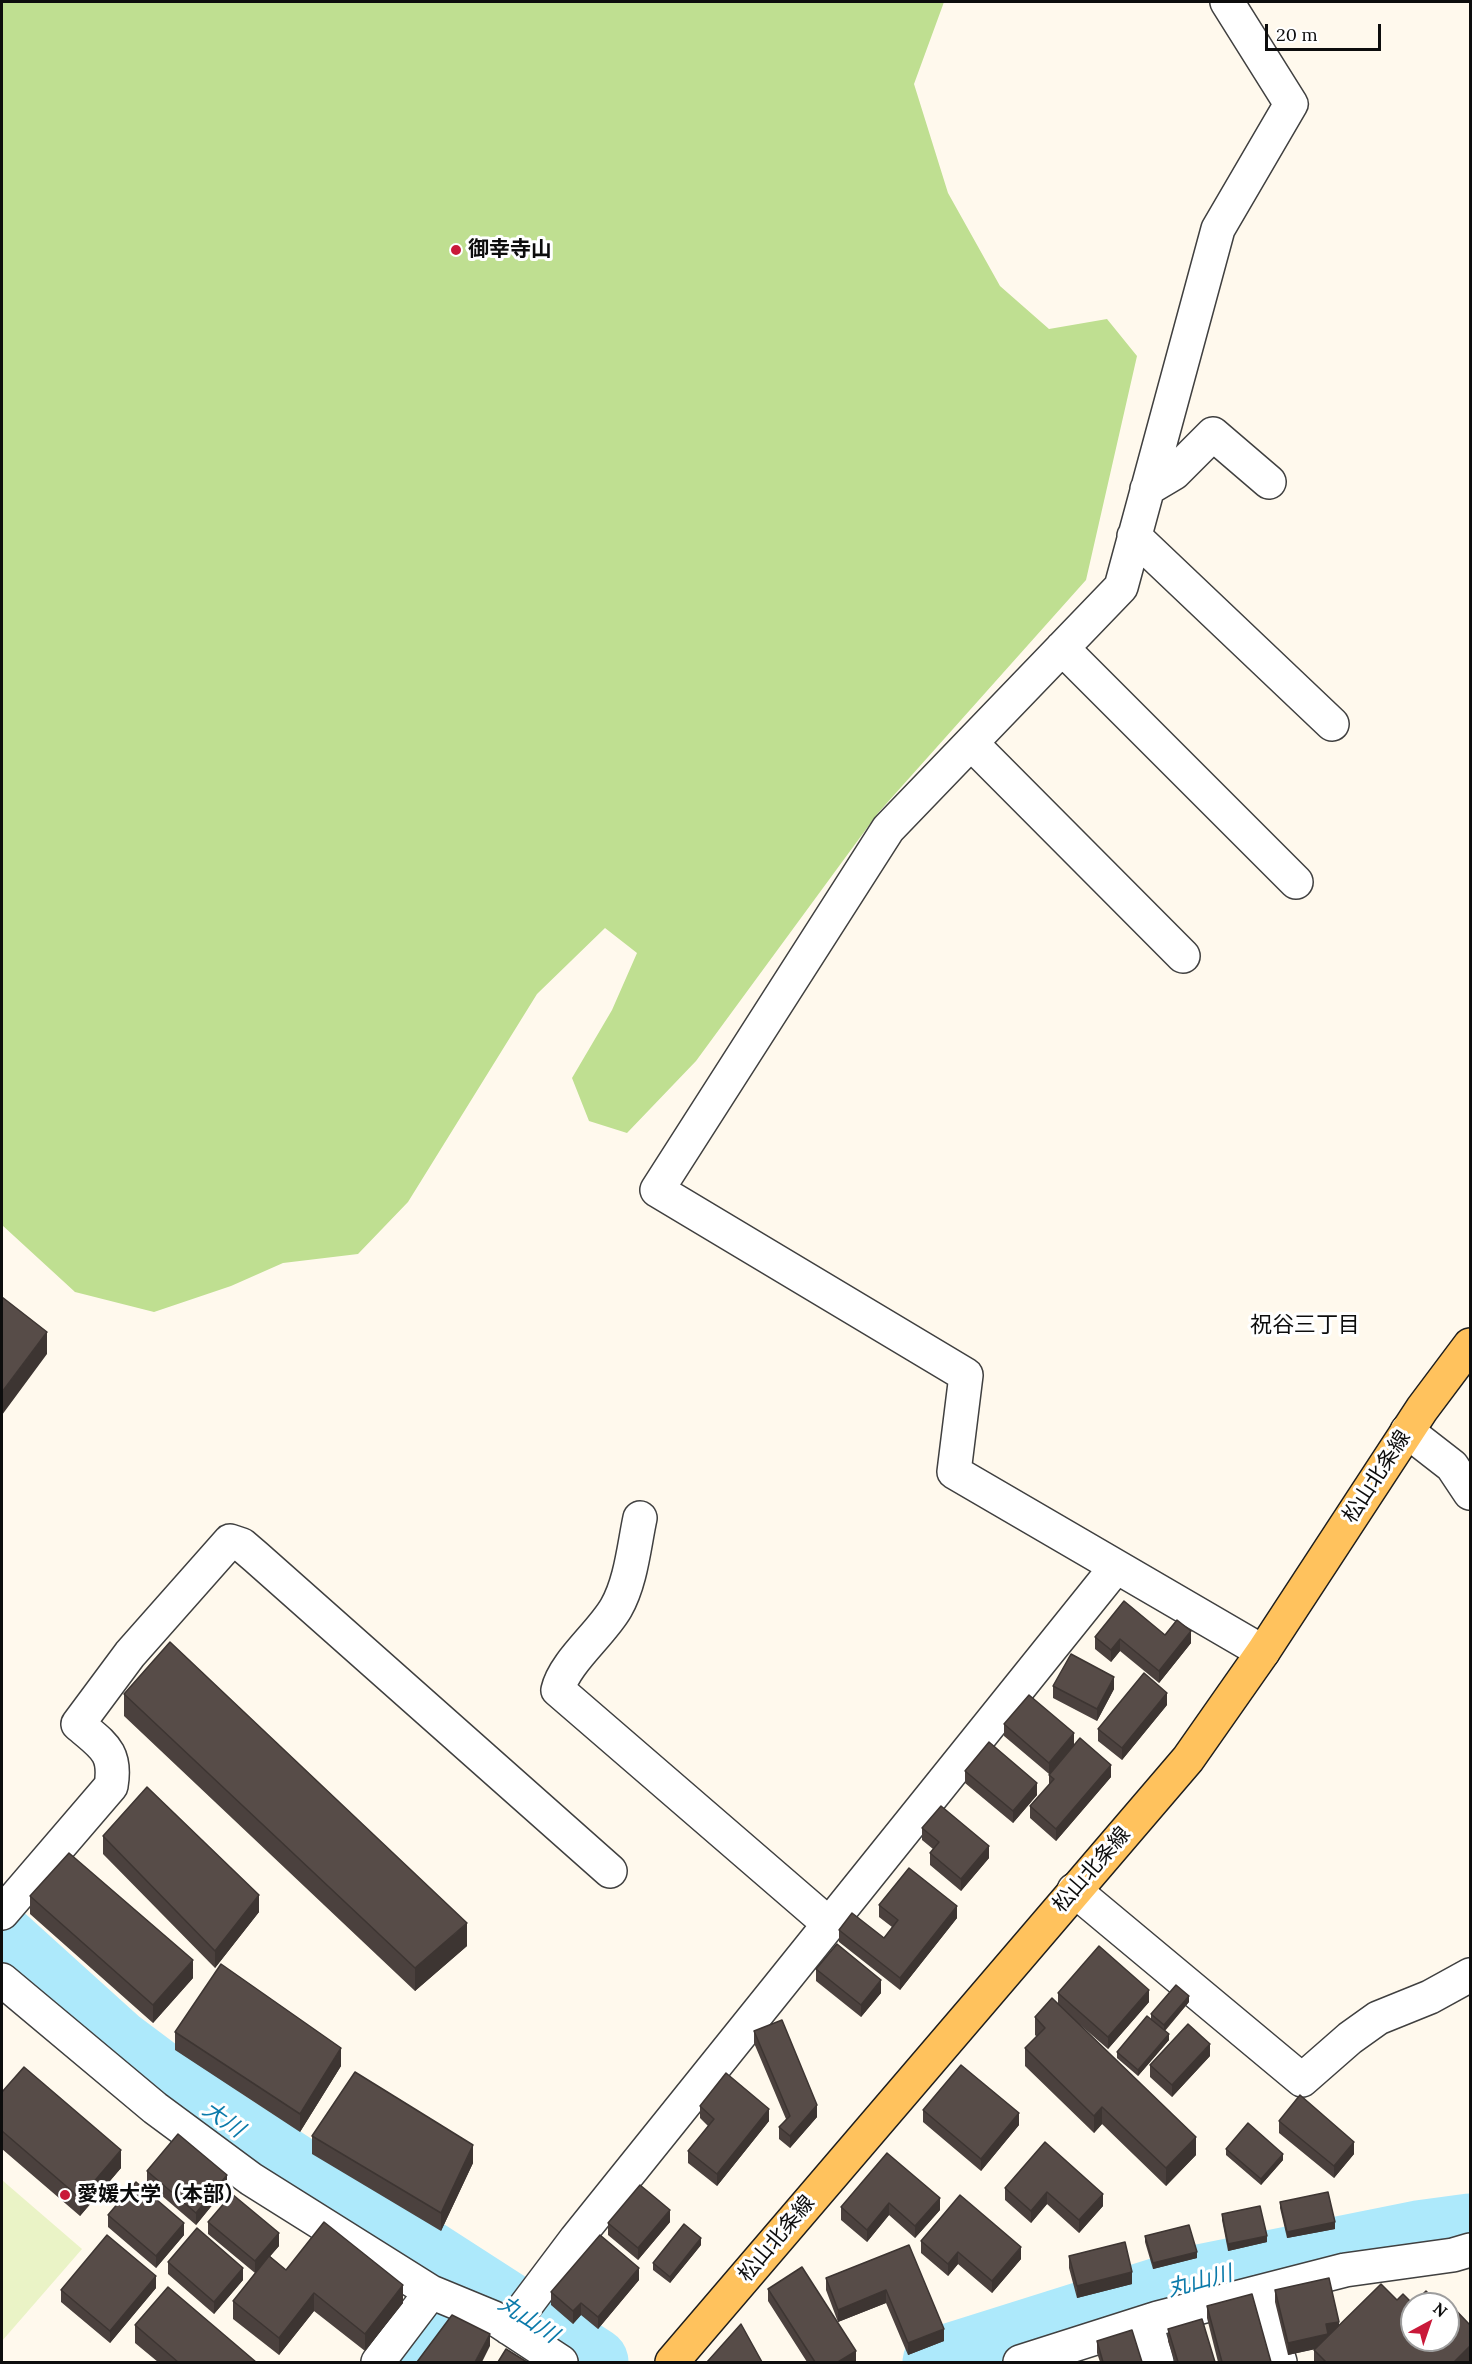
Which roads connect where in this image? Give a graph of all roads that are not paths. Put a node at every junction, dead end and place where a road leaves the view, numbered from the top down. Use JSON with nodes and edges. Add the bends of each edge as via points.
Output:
{"nodes":[{"id":1,"x":1227,"y":2,"type":"edge"},
{"id":2,"x":1269,"y":482,"type":"dead end"},
{"id":3,"x":1147,"y":489,"type":"junction"},
{"id":4,"x":1134,"y":536,"type":"junction"},
{"id":5,"x":1062,"y":648,"type":"junction"},
{"id":6,"x":1332,"y":724,"type":"dead end"},
{"id":7,"x":971,"y":743,"type":"junction"},
{"id":8,"x":1296,"y":882,"type":"dead end"},
{"id":9,"x":1183,"y":956,"type":"dead end"},
{"id":10,"x":1470,"y":1346,"type":"edge"},
{"id":11,"x":1407,"y":1431,"type":"junction"},
{"id":12,"x":1470,"y":1493,"type":"edge"},
{"id":13,"x":640,"y":1518,"type":"dead end"},
{"id":14,"x":1116,"y":1567,"type":"junction"},
{"id":15,"x":1263,"y":1652,"type":"junction"},
{"id":16,"x":610,"y":1871,"type":"dead end"},
{"id":17,"x":1074,"y":1890,"type":"junction"},
{"id":18,"x":4,"y":1910,"type":"edge"},
{"id":19,"x":829,"y":1924,"type":"junction"},
{"id":20,"x":1470,"y":1975,"type":"edge"},
{"id":21,"x":2,"y":1980,"type":"edge"},
{"id":22,"x":1465,"y":2261,"type":"edge"},
{"id":23,"x":431,"y":2292,"type":"junction"},
{"id":24,"x":1259,"y":2292,"type":"junction"},
{"id":25,"x":516,"y":2320,"type":"junction"},
{"id":26,"x":1146,"y":2322,"type":"junction"},
{"id":27,"x":378,"y":2362,"type":"edge"},
{"id":28,"x":561,"y":2362,"type":"edge"},
{"id":29,"x":672,"y":2362,"type":"edge"},
{"id":30,"x":1020,"y":2362,"type":"edge"},
{"id":31,"x":1157,"y":2362,"type":"edge"},
{"id":32,"x":1280,"y":2362,"type":"edge"}],
"edges":[{"from":1,"to":3,"type":"street","via":[[1291,104],[1218,230]]},
{"from":2,"to":3,"type":"street","via":[[1213,434],[1174,473]]},
{"from":3,"to":4,"type":"street"},
{"from":4,"to":5,"type":"street","via":[[1121,587]]},
{"from":4,"to":6,"type":"street"},
{"from":5,"to":7,"type":"street"},
{"from":5,"to":8,"type":"street"},
{"from":7,"to":9,"type":"street"},
{"from":7,"to":14,"type":"street","via":[[888,829],[657,1190],[966,1375],[954,1472]]},
{"from":10,"to":11,"type":"main road","name":"松山北条線"},
{"from":11,"to":12,"type":"street","via":[[1452,1466]]},
{"from":11,"to":15,"type":"main road","name":"松山北条線"},
{"from":13,"to":19,"type":"street","via":[[617,1606],[560,1679],[558,1690]]},
{"from":14,"to":15,"type":"street"},
{"from":14,"to":19,"type":"street"},
{"from":15,"to":17,"type":"main road","name":"松山北条線","via":[[1188,1759]]},
{"from":16,"to":18,"type":"street","via":[[256,1557],[230,1541],[130,1654],[78,1724],[105,1748],[114,1766],[111,1786]]},
{"from":17,"to":20,"type":"street","via":[[1302,2080],[1378,2018]]},
{"from":17,"to":29,"type":"main road","name":"松山北条線"},
{"from":19,"to":25,"type":"street","via":[[576,2239]]},
{"from":21,"to":23,"type":"street","via":[[155,2108],[251,2179]]},
{"from":22,"to":24,"type":"street","via":[[1345,2270]]},
{"from":23,"to":25,"type":"street","via":[[494,2318]]},
{"from":23,"to":27,"type":"street"},
{"from":24,"to":26,"type":"street"},
{"from":24,"to":32,"type":"street"},
{"from":25,"to":28,"type":"street"},
{"from":26,"to":30,"type":"street"},
{"from":26,"to":31,"type":"street"}]}
